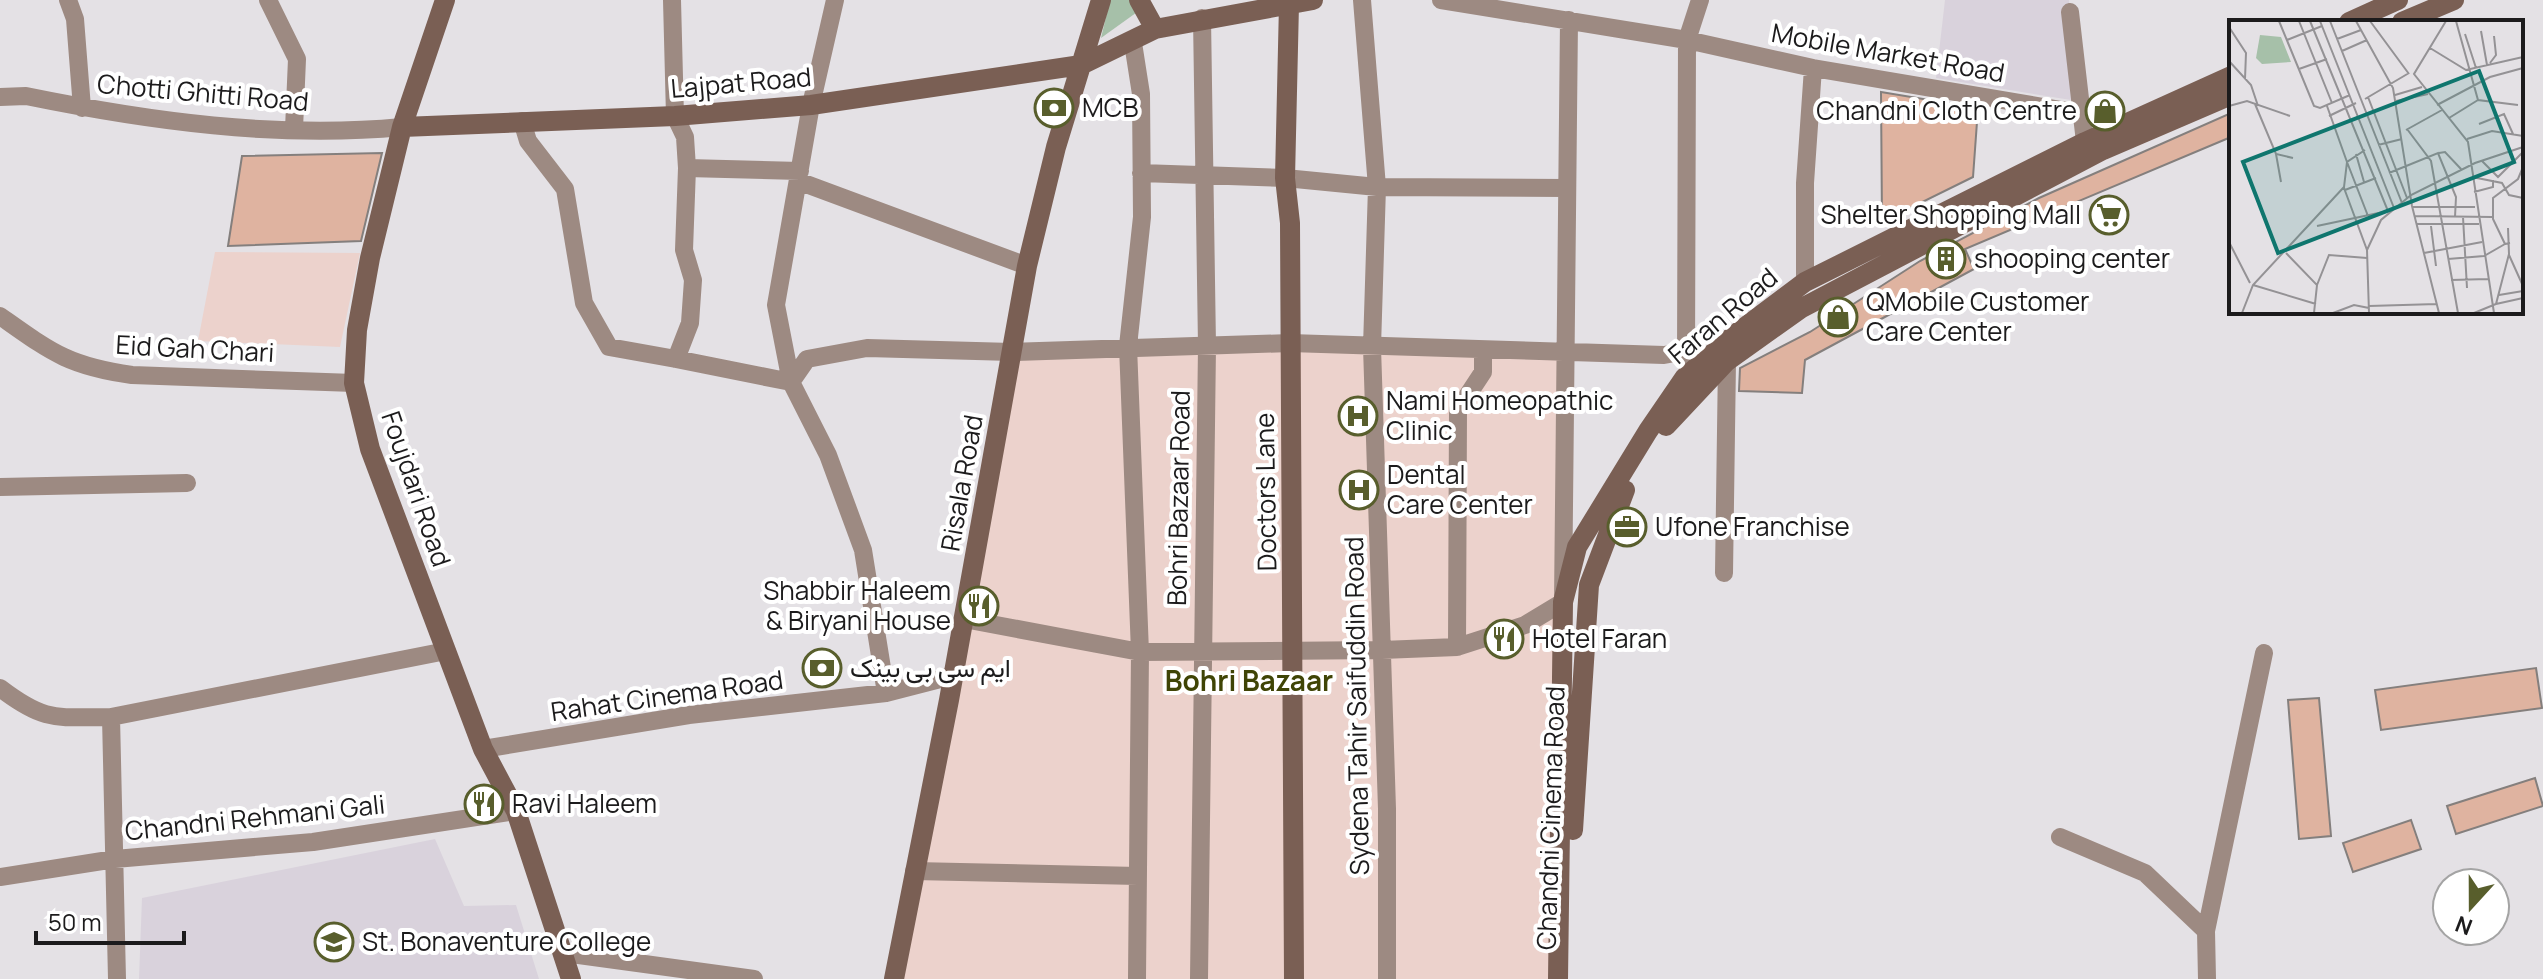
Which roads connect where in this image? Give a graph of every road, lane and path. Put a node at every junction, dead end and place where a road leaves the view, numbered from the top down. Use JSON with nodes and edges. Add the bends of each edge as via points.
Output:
{"nodes":[{"id":1,"x":68,"y":0,"type":"edge"},
{"id":2,"x":268,"y":0,"type":"edge"},
{"id":3,"x":672,"y":0,"type":"edge"},
{"id":4,"x":835,"y":0,"type":"edge"},
{"id":5,"x":1101,"y":0,"type":"edge"},
{"id":6,"x":1139,"y":0,"type":"edge"},
{"id":7,"x":1313,"y":0,"type":"edge"},
{"id":8,"x":1362,"y":0,"type":"edge"},
{"id":9,"x":1441,"y":0,"type":"edge"},
{"id":10,"x":1700,"y":0,"type":"edge"},
{"id":11,"x":2398,"y":0,"type":"edge"},
{"id":12,"x":2454,"y":0,"type":"edge"},
{"id":13,"x":440,"y":1,"type":"edge"},
{"id":14,"x":1289,"y":4,"type":"junction"},
{"id":15,"x":2070,"y":12,"type":"dead end"},
{"id":16,"x":1202,"y":18,"type":"junction"},
{"id":17,"x":1569,"y":20,"type":"junction"},
{"id":18,"x":2353,"y":20,"type":"edge"},
{"id":19,"x":2407,"y":20,"type":"edge"},
{"id":20,"x":1155,"y":29,"type":"junction"},
{"id":21,"x":1687,"y":40,"type":"junction"},
{"id":22,"x":1133,"y":43,"type":"junction"},
{"id":23,"x":1081,"y":65,"type":"junction"},
{"id":24,"x":1813,"y":68,"type":"junction"},
{"id":25,"x":2229,"y":77,"type":"edge"},
{"id":26,"x":2229,"y":96,"type":"edge"},
{"id":27,"x":0,"y":97,"type":"edge"},
{"id":28,"x":811,"y":105,"type":"junction"},
{"id":29,"x":82,"y":108,"type":"junction"},
{"id":30,"x":2079,"y":113,"type":"junction"},
{"id":31,"x":675,"y":116,"type":"junction"},
{"id":32,"x":522,"y":121,"type":"junction"},
{"id":33,"x":402,"y":127,"type":"junction"},
{"id":34,"x":294,"y":129,"type":"junction"},
{"id":35,"x":2085,"y":142,"type":"junction"},
{"id":36,"x":687,"y":168,"type":"junction"},
{"id":37,"x":1141,"y":173,"type":"junction"},
{"id":38,"x":799,"y":176,"type":"junction"},
{"id":39,"x":1206,"y":177,"type":"junction"},
{"id":40,"x":1285,"y":178,"type":"junction"},
{"id":41,"x":1377,"y":187,"type":"junction"},
{"id":42,"x":1566,"y":188,"type":"junction"},
{"id":43,"x":1027,"y":266,"type":"junction"},
{"id":44,"x":1805,"y":282,"type":"junction"},
{"id":45,"x":0,"y":316,"type":"edge"},
{"id":46,"x":1290,"y":343,"type":"junction"},
{"id":47,"x":1128,"y":346,"type":"junction"},
{"id":48,"x":1207,"y":346,"type":"junction"},
{"id":49,"x":1372,"y":347,"type":"junction"},
{"id":50,"x":1564,"y":350,"type":"junction"},
{"id":51,"x":1483,"y":351,"type":"junction"},
{"id":52,"x":1686,"y":351,"type":"junction"},
{"id":53,"x":1012,"y":352,"type":"junction"},
{"id":54,"x":676,"y":359,"type":"junction"},
{"id":55,"x":1727,"y":361,"type":"junction"},
{"id":56,"x":1685,"y":377,"type":"junction"},
{"id":57,"x":791,"y":382,"type":"junction"},
{"id":58,"x":354,"y":383,"type":"junction"},
{"id":59,"x":187,"y":483,"type":"dead end"},
{"id":60,"x":0,"y":487,"type":"edge"},
{"id":61,"x":1724,"y":573,"type":"dead end"},
{"id":62,"x":1563,"y":602,"type":"junction"},
{"id":63,"x":964,"y":619,"type":"junction"},
{"id":64,"x":1457,"y":647,"type":"junction"},
{"id":65,"x":1294,"y":650,"type":"junction"},
{"id":66,"x":1382,"y":650,"type":"junction"},
{"id":67,"x":446,"y":651,"type":"junction"},
{"id":68,"x":1140,"y":652,"type":"junction"},
{"id":69,"x":2264,"y":653,"type":"dead end"},
{"id":70,"x":1203,"y":654,"type":"junction"},
{"id":71,"x":952,"y":676,"type":"junction"},
{"id":72,"x":0,"y":688,"type":"edge"},
{"id":73,"x":886,"y":693,"type":"junction"},
{"id":74,"x":111,"y":717,"type":"junction"},
{"id":75,"x":483,"y":749,"type":"junction"},
{"id":76,"x":516,"y":811,"type":"junction"},
{"id":77,"x":2060,"y":837,"type":"dead end"},
{"id":78,"x":115,"y":859,"type":"junction"},
{"id":79,"x":914,"y":871,"type":"junction"},
{"id":80,"x":1138,"y":876,"type":"junction"},
{"id":81,"x":0,"y":877,"type":"edge"},
{"id":82,"x":2206,"y":931,"type":"junction"},
{"id":83,"x":564,"y":953,"type":"junction"},
{"id":84,"x":117,"y":979,"type":"edge"},
{"id":85,"x":571,"y":979,"type":"edge"},
{"id":86,"x":754,"y":979,"type":"edge"},
{"id":87,"x":894,"y":979,"type":"edge"},
{"id":88,"x":1137,"y":979,"type":"edge"},
{"id":89,"x":1199,"y":979,"type":"edge"},
{"id":90,"x":1294,"y":979,"type":"edge"},
{"id":91,"x":1387,"y":979,"type":"edge"},
{"id":92,"x":1558,"y":979,"type":"edge"},
{"id":93,"x":1571,"y":979,"type":"edge"},
{"id":94,"x":2207,"y":979,"type":"edge"}],
"edges":[{"from":1,"to":29,"type":"street","via":[[75,19]]},
{"from":2,"to":34,"type":"street","via":[[297,59]]},
{"from":3,"to":31,"type":"street"},
{"from":4,"to":28,"type":"street"},
{"from":5,"to":23,"type":"street","name":"Risala Road"},
{"from":6,"to":20,"type":"street"},
{"from":7,"to":14,"type":"street","name":"Lajpat Road"},
{"from":8,"to":41,"type":"street","name":"Sydena Tahir Saifuddin Road"},
{"from":9,"to":17,"type":"street","name":"Mobile Market Road"},
{"from":10,"to":21,"type":"street"},
{"from":11,"to":18,"type":"street"},
{"from":12,"to":19,"type":"street"},
{"from":13,"to":33,"type":"street","name":"Foujdari Road"},
{"from":14,"to":16,"type":"street","name":"Lajpat Road"},
{"from":14,"to":40,"type":"street","name":"Doctors Lane"},
{"from":15,"to":30,"type":"street"},
{"from":16,"to":20,"type":"street","name":"Lajpat Road"},
{"from":16,"to":39,"type":"street","name":"Bohri Bazaar Road"},
{"from":17,"to":21,"type":"street","name":"Mobile Market Road"},
{"from":17,"to":42,"type":"street"},
{"from":20,"to":22,"type":"street","name":"Lajpat Road"},
{"from":21,"to":24,"type":"street","name":"Mobile Market Road"},
{"from":21,"to":52,"type":"street"},
{"from":22,"to":23,"type":"street","name":"Lajpat Road"},
{"from":22,"to":37,"type":"street","via":[[1141,94]]},
{"from":23,"to":28,"type":"street","name":"Lajpat Road"},
{"from":23,"to":43,"type":"street","name":"Risala Road"},
{"from":24,"to":30,"type":"street","name":"Mobile Market Road"},
{"from":24,"to":44,"type":"street"},
{"from":25,"to":35,"type":"street","name":"Faran Road"},
{"from":26,"to":55,"type":"street","name":"Chandni Cinema Road","via":[[2103,150],[1814,302]]},
{"from":27,"to":29,"type":"street","name":"Chotti Ghitti Road","via":[[26,96]]},
{"from":28,"to":31,"type":"street","name":"Lajpat Road"},
{"from":28,"to":38,"type":"street"},
{"from":29,"to":34,"type":"street","name":"Chotti Ghitti Road"},
{"from":30,"to":35,"type":"street"},
{"from":31,"to":32,"type":"street","name":"Lajpat Road"},
{"from":31,"to":36,"type":"street","via":[[685,137]]},
{"from":32,"to":33,"type":"street","name":"Lajpat Road"},
{"from":32,"to":54,"type":"street","via":[[528,141],[565,189],[584,303],[609,347]]},
{"from":33,"to":34,"type":"street","name":"Chotti Ghitti Road"},
{"from":33,"to":58,"type":"street","name":"Foujdari Road","via":[[370,258]]},
{"from":35,"to":44,"type":"street","name":"Faran Road"},
{"from":36,"to":38,"type":"street"},
{"from":36,"to":54,"type":"street","via":[[684,250],[693,280],[690,323]]},
{"from":37,"to":39,"type":"street"},
{"from":37,"to":47,"type":"street","via":[[1142,217]]},
{"from":38,"to":43,"type":"street"},
{"from":38,"to":57,"type":"street","via":[[776,305]]},
{"from":39,"to":40,"type":"street"},
{"from":39,"to":48,"type":"street","name":"Bohri Bazaar Road"},
{"from":40,"to":41,"type":"street"},
{"from":40,"to":46,"type":"street","name":"Doctors Lane"},
{"from":41,"to":42,"type":"street"},
{"from":41,"to":49,"type":"street","name":"Sydena Tahir Saifuddin Road"},
{"from":42,"to":50,"type":"street"},
{"from":43,"to":53,"type":"street","name":"Risala Road"},
{"from":44,"to":56,"type":"street","name":"Faran Road"},
{"from":45,"to":58,"type":"street","name":"Eid Gah Chari","via":[[59,358],[95,370]]},
{"from":46,"to":48,"type":"street"},
{"from":46,"to":49,"type":"street"},
{"from":46,"to":65,"type":"street","name":"Doctors Lane"},
{"from":47,"to":48,"type":"street"},
{"from":47,"to":53,"type":"street"},
{"from":47,"to":68,"type":"street"},
{"from":48,"to":70,"type":"street","name":"Bohri Bazaar Road"},
{"from":49,"to":51,"type":"street"},
{"from":49,"to":66,"type":"street","name":"Sydena Tahir Saifuddin Road"},
{"from":50,"to":51,"type":"street"},
{"from":50,"to":52,"type":"street","via":[[1664,355]]},
{"from":50,"to":62,"type":"street"},
{"from":51,"to":64,"type":"street","via":[[1483,372],[1458,410]]},
{"from":52,"to":56,"type":"street"},
{"from":53,"to":57,"type":"street","via":[[867,348],[807,359]]},
{"from":53,"to":63,"type":"street","name":"Risala Road"},
{"from":54,"to":57,"type":"street"},
{"from":55,"to":61,"type":"street"},
{"from":55,"to":93,"type":"street","name":"Chandni Cinema Road","via":[[1674,415],[1640,463],[1608,529],[1589,585],[1572,848]]},
{"from":56,"to":62,"type":"street","name":"Faran Road","via":[[1577,547]]},
{"from":57,"to":73,"type":"street","via":[[828,455],[863,550]]},
{"from":58,"to":67,"type":"street","name":"Foujdari Road","via":[[370,449]]},
{"from":59,"to":60,"type":"street"},
{"from":62,"to":64,"type":"street","via":[[1525,625]]},
{"from":62,"to":92,"type":"street","name":"Faran Road"},
{"from":63,"to":68,"type":"street"},
{"from":63,"to":71,"type":"street","name":"Risala Road"},
{"from":64,"to":66,"type":"street"},
{"from":65,"to":66,"type":"street"},
{"from":65,"to":70,"type":"street"},
{"from":65,"to":90,"type":"street","name":"Doctors Lane"},
{"from":66,"to":91,"type":"street","name":"Sydena Tahir Saifuddin Road"},
{"from":67,"to":74,"type":"street"},
{"from":67,"to":75,"type":"street","name":"Foujdari Road"},
{"from":68,"to":70,"type":"street"},
{"from":68,"to":80,"type":"street"},
{"from":69,"to":82,"type":"street"},
{"from":70,"to":89,"type":"street","name":"Bohri Bazaar Road"},
{"from":71,"to":73,"type":"street","name":"Rahat Cinema Road"},
{"from":71,"to":79,"type":"street","name":"Risala Road"},
{"from":72,"to":74,"type":"street","via":[[27,710],[50,717]]},
{"from":73,"to":75,"type":"street","name":"Rahat Cinema Road","via":[[689,715]]},
{"from":74,"to":78,"type":"street"},
{"from":75,"to":76,"type":"street","name":"Foujdari Road"},
{"from":76,"to":78,"type":"street","name":"Chandni Rehmani Gali","via":[[313,842]]},
{"from":76,"to":83,"type":"street","name":"Foujdari Road"},
{"from":77,"to":82,"type":"street","via":[[2145,873]]},
{"from":78,"to":81,"type":"street","name":"Chandni Rehmani Gali"},
{"from":78,"to":84,"type":"street"},
{"from":79,"to":80,"type":"street"},
{"from":79,"to":87,"type":"street","name":"Risala Road"},
{"from":80,"to":88,"type":"street"},
{"from":82,"to":94,"type":"street"},
{"from":83,"to":85,"type":"street","name":"Foujdari Road"},
{"from":83,"to":86,"type":"street"}]}
